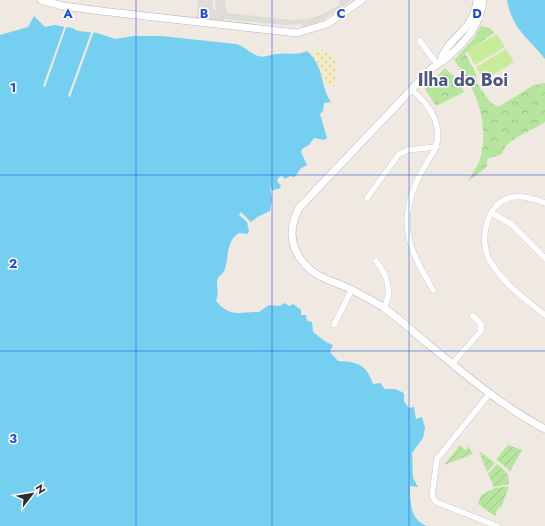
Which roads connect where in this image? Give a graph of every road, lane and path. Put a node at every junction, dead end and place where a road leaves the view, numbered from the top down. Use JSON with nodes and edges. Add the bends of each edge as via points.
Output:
{"nodes":[{"id":1,"x":41,"y":0,"type":"edge"},
{"id":2,"x":54,"y":0,"type":"edge"},
{"id":3,"x":362,"y":0,"type":"edge"},
{"id":4,"x":477,"y":0,"type":"edge"},
{"id":5,"x":483,"y":0,"type":"edge"},
{"id":6,"x":63,"y":6,"type":"junction"},
{"id":7,"x":420,"y":41,"type":"dead end"},
{"id":8,"x":439,"y":62,"type":"junction"},
{"id":9,"x":412,"y":90,"type":"junction"},
{"id":10,"x":436,"y":147,"type":"junction"},
{"id":11,"x":367,"y":198,"type":"dead end"},
{"id":12,"x":545,"y":204,"type":"edge"},
{"id":13,"x":492,"y":214,"type":"junction"},
{"id":14,"x":545,"y":258,"type":"edge"},
{"id":15,"x":376,"y":261,"type":"dead end"},
{"id":16,"x":352,"y":289,"type":"junction"},
{"id":17,"x":433,"y":290,"type":"dead end"},
{"id":18,"x":384,"y":308,"type":"junction"},
{"id":19,"x":545,"y":315,"type":"edge"},
{"id":20,"x":473,"y":316,"type":"dead end"},
{"id":21,"x":334,"y":325,"type":"dead end"},
{"id":22,"x":452,"y":364,"type":"junction"},
{"id":23,"x":490,"y":393,"type":"junction"},
{"id":24,"x":545,"y":429,"type":"edge"},
{"id":25,"x":497,"y":526,"type":"edge"}],
"edges":[{"from":1,"to":6,"type":"street"},
{"from":2,"to":6,"type":"street"},
{"from":3,"to":6,"type":"street","via":[[328,24],[297,33]]},
{"from":4,"to":8,"type":"street","via":[[469,25],[442,54]]},
{"from":5,"to":8,"type":"street","via":[[482,14],[475,27],[447,58]]},
{"from":7,"to":8,"type":"street"},
{"from":8,"to":9,"type":"street"},
{"from":9,"to":10,"type":"street","via":[[424,101],[434,118],[438,134]]},
{"from":9,"to":16,"type":"street","via":[[299,208],[292,224],[293,243],[303,263],[320,277]]},
{"from":10,"to":11,"type":"street","via":[[408,150],[399,154]]},
{"from":10,"to":17,"type":"street","via":[[414,187],[406,214],[412,248]]},
{"from":12,"to":13,"type":"street","via":[[523,197],[510,198],[497,205]]},
{"from":13,"to":14,"type":"street","via":[[511,224]]},
{"from":13,"to":19,"type":"street","via":[[485,230],[489,259],[507,283]]},
{"from":15,"to":18,"type":"street","via":[[389,282]]},
{"from":16,"to":18,"type":"street"},
{"from":16,"to":21,"type":"street"},
{"from":18,"to":22,"type":"street"},
{"from":20,"to":22,"type":"street","via":[[481,324],[481,331]]},
{"from":22,"to":23,"type":"street"},
{"from":23,"to":24,"type":"street"},
{"from":23,"to":25,"type":"street","via":[[437,459],[432,496],[436,502]]}]}
